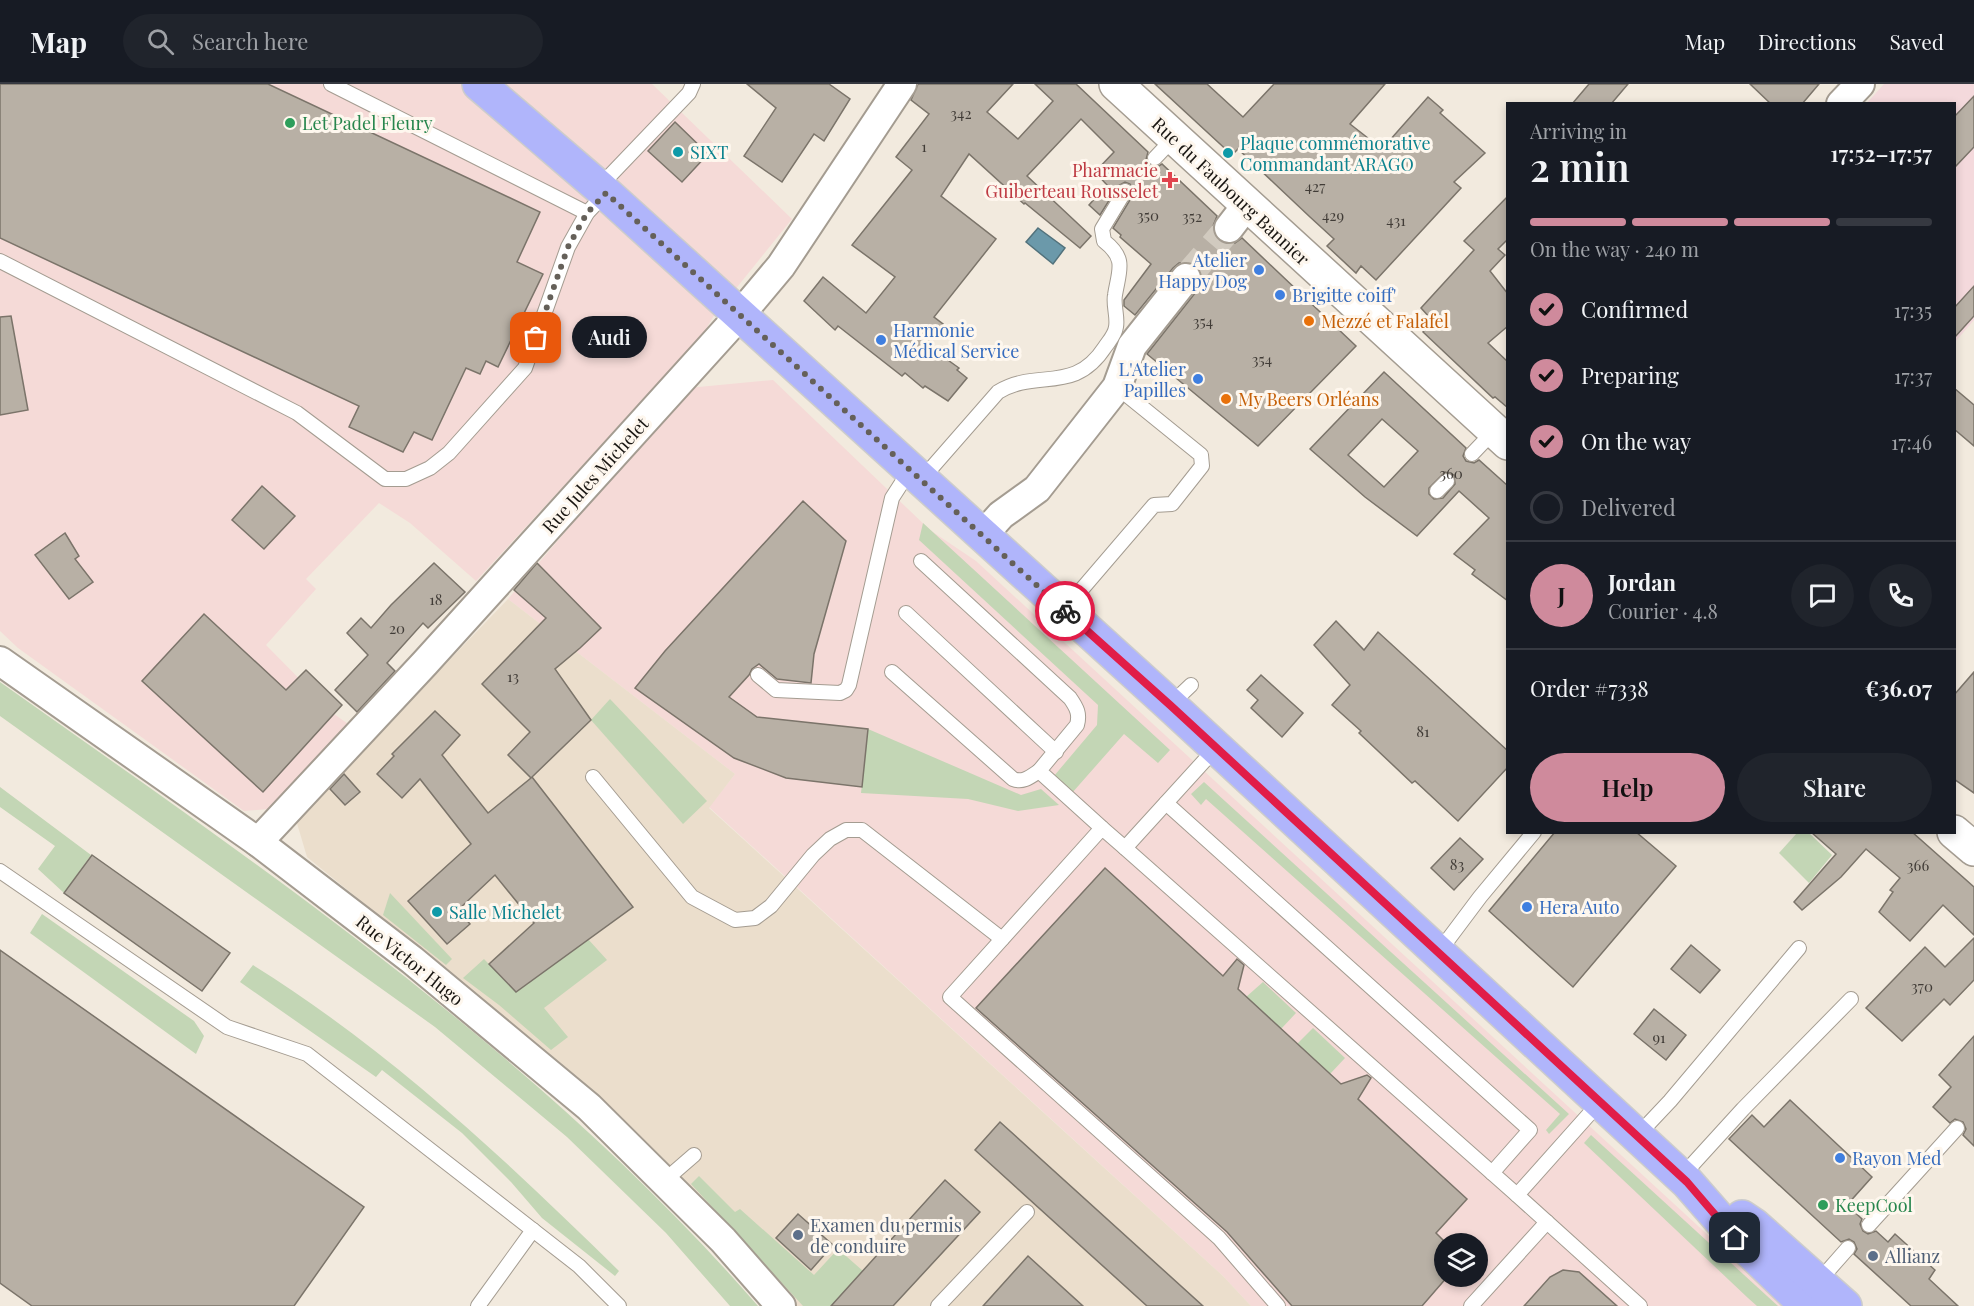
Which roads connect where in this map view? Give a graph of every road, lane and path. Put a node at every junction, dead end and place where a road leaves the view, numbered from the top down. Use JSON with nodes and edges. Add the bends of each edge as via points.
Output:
{"nodes":[{"id":1,"x":331,"y":84,"type":"edge"},
{"id":2,"x":479,"y":84,"type":"edge"},
{"id":3,"x":693,"y":84,"type":"edge"},
{"id":4,"x":902,"y":84,"type":"edge"},
{"id":5,"x":1116,"y":84,"type":"edge"},
{"id":6,"x":1860,"y":84,"type":"edge"},
{"id":7,"x":1843,"y":102,"type":"edge"},
{"id":8,"x":1125,"y":191,"type":"dead end"},
{"id":9,"x":598,"y":198,"type":"junction"},
{"id":10,"x":0,"y":261,"type":"edge"},
{"id":11,"x":1186,"y":278,"type":"tunnel mouth"},
{"id":12,"x":740,"y":316,"type":"junction"},
{"id":13,"x":1117,"y":387,"type":"junction"},
{"id":14,"x":1491,"y":443,"type":"edge"},
{"id":15,"x":916,"y":475,"type":"junction"},
{"id":16,"x":1447,"y":481,"type":"dead end"},
{"id":17,"x":1437,"y":491,"type":"dead end"},
{"id":18,"x":982,"y":536,"type":"junction"},
{"id":19,"x":921,"y":561,"type":"dead end"},
{"id":20,"x":1064,"y":610,"type":"junction"},
{"id":21,"x":906,"y":613,"type":"dead end"},
{"id":22,"x":0,"y":661,"type":"edge"},
{"id":23,"x":892,"y":672,"type":"dead end"},
{"id":24,"x":758,"y":675,"type":"dead end"},
{"id":25,"x":1216,"y":748,"type":"junction"},
{"id":26,"x":1056,"y":752,"type":"junction"},
{"id":27,"x":1039,"y":771,"type":"junction"},
{"id":28,"x":593,"y":777,"type":"dead end"},
{"id":29,"x":1166,"y":803,"type":"junction"},
{"id":30,"x":1102,"y":828,"type":"junction"},
{"id":31,"x":1532,"y":834,"type":"edge"},
{"id":32,"x":258,"y":842,"type":"junction"},
{"id":33,"x":1125,"y":848,"type":"junction"},
{"id":34,"x":0,"y":871,"type":"edge"},
{"id":35,"x":1002,"y":939,"type":"junction"},
{"id":36,"x":1799,"y":948,"type":"dead end"},
{"id":37,"x":1438,"y":953,"type":"junction"},
{"id":38,"x":1851,"y":999,"type":"dead end"},
{"id":39,"x":1600,"y":1102,"type":"junction"},
{"id":40,"x":1957,"y":1128,"type":"dead end"},
{"id":41,"x":1637,"y":1136,"type":"junction"},
{"id":42,"x":694,"y":1155,"type":"dead end"},
{"id":43,"x":1492,"y":1173,"type":"junction"},
{"id":44,"x":1684,"y":1179,"type":"junction"},
{"id":45,"x":664,"y":1181,"type":"junction"},
{"id":46,"x":1517,"y":1196,"type":"junction"},
{"id":47,"x":1027,"y":1212,"type":"dead end"},
{"id":48,"x":1547,"y":1222,"type":"junction"},
{"id":49,"x":1869,"y":1225,"type":"dead end"},
{"id":50,"x":533,"y":1230,"type":"junction"},
{"id":51,"x":1848,"y":1248,"type":"dead end"},
{"id":52,"x":1812,"y":1294,"type":"edge"},
{"id":53,"x":478,"y":1306,"type":"edge"},
{"id":54,"x":619,"y":1306,"type":"edge"},
{"id":55,"x":782,"y":1306,"type":"edge"},
{"id":56,"x":938,"y":1306,"type":"edge"},
{"id":57,"x":1278,"y":1306,"type":"edge"},
{"id":58,"x":1471,"y":1306,"type":"edge"},
{"id":59,"x":1640,"y":1306,"type":"edge"},
{"id":60,"x":1845,"y":1306,"type":"edge"}],
"edges":[{"from":1,"to":9,"type":"lane"},
{"from":2,"to":9,"type":"main road"},
{"from":3,"to":9,"type":"lane"},
{"from":4,"to":12,"type":"street","name":"Rue Jules Michelet","via":[[781,266]]},
{"from":5,"to":14,"type":"main road","name":"Rue du Faubourg Bannier","via":[[1164,148]]},
{"from":6,"to":7,"type":"street"},
{"from":8,"to":15,"type":"lane","via":[[1102,229],[1104,241],[1121,263],[1114,300],[1117,326],[1102,351],[1076,375],[1010,385],[998,392]]},
{"from":9,"to":10,"type":"lane","via":[[568,247],[525,368],[449,453],[430,468],[406,479],[385,478],[297,413]]},
{"from":9,"to":12,"type":"main road"},
{"from":11,"to":13,"type":"street","via":[[1132,346]]},
{"from":12,"to":15,"type":"main road"},
{"from":12,"to":32,"type":"street","name":"Rue Jules Michelet"},
{"from":13,"to":18,"type":"street","via":[[1037,489],[1001,515]]},
{"from":13,"to":20,"type":"lane","via":[[1201,455],[1202,466],[1172,504],[1154,505]]},
{"from":15,"to":18,"type":"main road"},
{"from":15,"to":24,"type":"lane","via":[[892,498],[846,690],[777,690]]},
{"from":16,"to":17,"type":"lane"},
{"from":18,"to":20,"type":"main road"},
{"from":19,"to":26,"type":"lane","via":[[1077,707],[1080,716]]},
{"from":20,"to":25,"type":"main road","via":[[1180,695]]},
{"from":21,"to":26,"type":"lane"},
{"from":22,"to":32,"type":"street","name":"Rue Victor Hugo"},
{"from":23,"to":27,"type":"lane","via":[[1012,779],[1025,780]]},
{"from":25,"to":29,"type":"lane"},
{"from":25,"to":37,"type":"main road"},
{"from":26,"to":27,"type":"lane"},
{"from":27,"to":30,"type":"lane"},
{"from":28,"to":35,"type":"lane","via":[[692,897],[735,921],[755,918],[771,906],[830,839],[846,830],[862,830]]},
{"from":29,"to":33,"type":"lane"},
{"from":29,"to":43,"type":"lane","via":[[1530,1130]]},
{"from":30,"to":33,"type":"lane"},
{"from":30,"to":35,"type":"lane"},
{"from":31,"to":37,"type":"lane"},
{"from":32,"to":45,"type":"street","name":"Rue Victor Hugo","via":[[412,960],[571,1093]]},
{"from":33,"to":43,"type":"lane"},
{"from":34,"to":50,"type":"lane","via":[[226,1027],[307,1054]]},
{"from":35,"to":57,"type":"lane","via":[[950,997],[1219,1238]]},
{"from":36,"to":41,"type":"lane"},
{"from":37,"to":39,"type":"main road"},
{"from":38,"to":44,"type":"lane","via":[[1743,1109]]},
{"from":39,"to":41,"type":"main road"},
{"from":39,"to":46,"type":"lane"},
{"from":40,"to":49,"type":"lane"},
{"from":41,"to":44,"type":"main road"},
{"from":42,"to":45,"type":"lane"},
{"from":43,"to":46,"type":"lane"},
{"from":44,"to":52,"type":"main road","via":[[1735,1238]]},
{"from":45,"to":55,"type":"street","name":"Rue Victor Hugo"},
{"from":46,"to":48,"type":"lane"},
{"from":47,"to":56,"type":"lane"},
{"from":48,"to":58,"type":"lane"},
{"from":48,"to":59,"type":"lane"},
{"from":50,"to":53,"type":"lane"},
{"from":50,"to":54,"type":"lane","via":[[579,1266]]},
{"from":51,"to":52,"type":"lane"},
{"from":52,"to":60,"type":"main road"}]}
